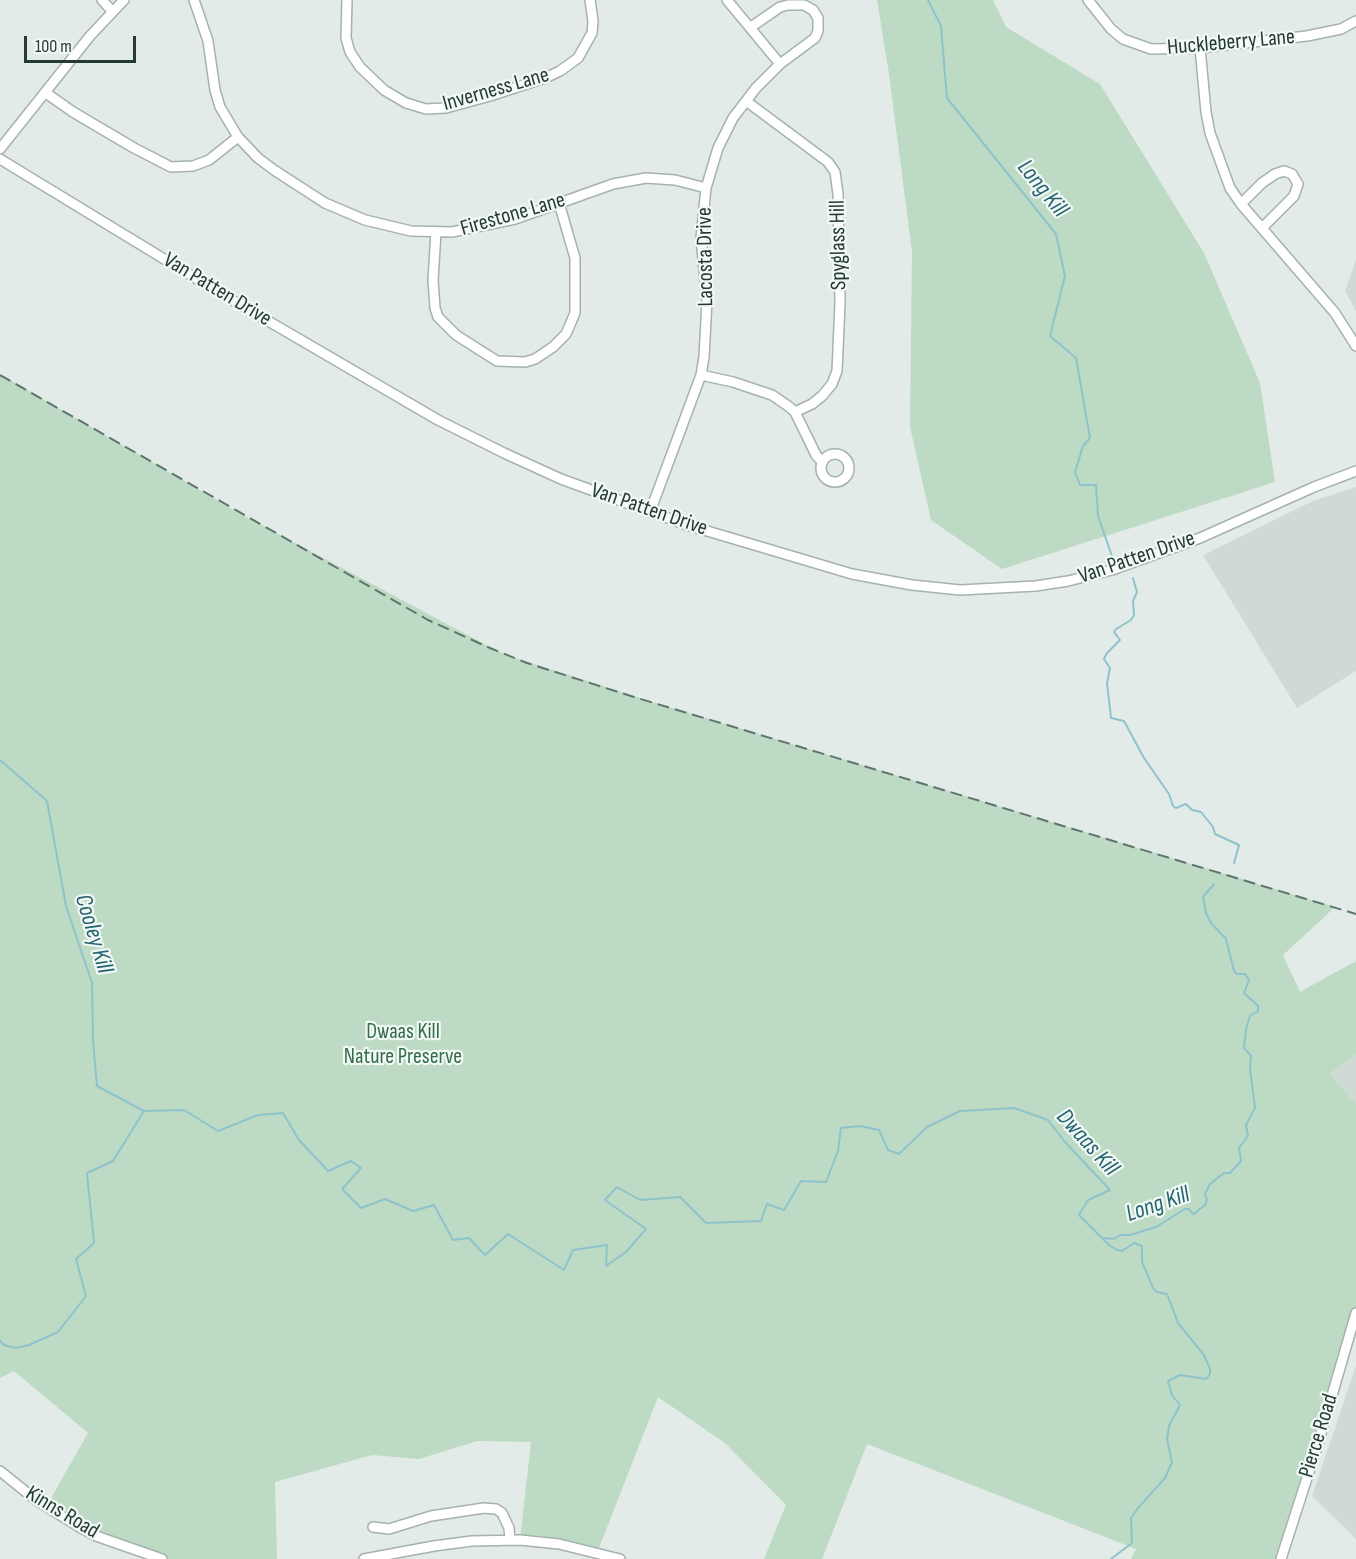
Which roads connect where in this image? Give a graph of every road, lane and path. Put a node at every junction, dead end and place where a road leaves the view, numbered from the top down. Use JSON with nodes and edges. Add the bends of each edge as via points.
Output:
{"nodes":[{"id":1,"x":102,"y":0,"type":"edge"},
{"id":2,"x":124,"y":0,"type":"edge"},
{"id":3,"x":194,"y":0,"type":"edge"},
{"id":4,"x":347,"y":0,"type":"edge"},
{"id":5,"x":590,"y":0,"type":"edge"},
{"id":6,"x":727,"y":0,"type":"edge"},
{"id":7,"x":1088,"y":0,"type":"edge"},
{"id":8,"x":112,"y":11,"type":"junction"},
{"id":9,"x":1356,"y":21,"type":"edge"},
{"id":10,"x":751,"y":27,"type":"junction"},
{"id":11,"x":1200,"y":48,"type":"junction"},
{"id":12,"x":780,"y":64,"type":"junction"},
{"id":13,"x":46,"y":93,"type":"junction"},
{"id":14,"x":746,"y":101,"type":"junction"},
{"id":15,"x":238,"y":137,"type":"junction"},
{"id":16,"x":0,"y":149,"type":"edge"},
{"id":17,"x":0,"y":159,"type":"edge"},
{"id":18,"x":706,"y":188,"type":"junction"},
{"id":19,"x":559,"y":203,"type":"junction"},
{"id":20,"x":1241,"y":204,"type":"junction"},
{"id":21,"x":1262,"y":228,"type":"junction"},
{"id":22,"x":436,"y":232,"type":"junction"},
{"id":23,"x":1356,"y":346,"type":"edge"},
{"id":24,"x":701,"y":375,"type":"junction"},
{"id":25,"x":795,"y":412,"type":"junction"},
{"id":26,"x":822,"y":462,"type":"dead end"},
{"id":27,"x":1356,"y":471,"type":"edge"},
{"id":28,"x":650,"y":512,"type":"junction"},
{"id":29,"x":1356,"y":1313,"type":"edge"},
{"id":30,"x":0,"y":1471,"type":"edge"},
{"id":31,"x":373,"y":1527,"type":"dead end"},
{"id":32,"x":510,"y":1540,"type":"junction"},
{"id":33,"x":162,"y":1559,"type":"edge"},
{"id":34,"x":364,"y":1559,"type":"edge"},
{"id":35,"x":620,"y":1559,"type":"edge"},
{"id":36,"x":1281,"y":1559,"type":"edge"}],
"edges":[{"from":1,"to":8,"type":"street"},
{"from":2,"to":8,"type":"street"},
{"from":3,"to":15,"type":"street","name":"Firestone Lane","via":[[208,41],[220,107]]},
{"from":4,"to":5,"type":"street","name":"Inverness Lane","via":[[346,38],[360,67],[384,90],[405,103],[426,109],[446,108],[490,96],[560,71],[578,58],[592,33]]},
{"from":6,"to":10,"type":"street"},
{"from":7,"to":11,"type":"street","name":"Huckleberry Lane","via":[[1111,29],[1138,46]]},
{"from":8,"to":13,"type":"street"},
{"from":9,"to":11,"type":"street","name":"Huckleberry Lane","via":[[1341,29],[1307,36]]},
{"from":10,"to":12,"type":"street"},
{"from":10,"to":12,"type":"street","name":"Lacosta Drive","via":[[780,7],[804,5],[813,10],[819,23],[815,38]]},
{"from":11,"to":20,"type":"street","via":[[1210,133],[1230,188]]},
{"from":12,"to":14,"type":"street","name":"Lacosta Drive"},
{"from":13,"to":15,"type":"street","via":[[171,167],[193,166],[209,160]]},
{"from":13,"to":16,"type":"street"},
{"from":14,"to":18,"type":"street","name":"Lacosta Drive","via":[[718,148]]},
{"from":14,"to":25,"type":"street","name":"Spyglass Hill","via":[[823,157],[835,172],[840,212],[837,371],[822,396]]},
{"from":15,"to":22,"type":"street","name":"Firestone Lane","via":[[258,158],[325,203],[375,222],[411,231]]},
{"from":17,"to":28,"type":"street","name":"Van Patten Drive","via":[[438,420],[561,479]]},
{"from":18,"to":19,"type":"street","name":"Firestone Lane","via":[[646,178],[613,184]]},
{"from":18,"to":24,"type":"street","name":"Lacosta Drive","via":[[701,238],[707,301]]},
{"from":19,"to":22,"type":"street","name":"Firestone Lane","via":[[470,230]]},
{"from":19,"to":22,"type":"street","via":[[574,258],[575,313],[567,334],[535,359],[525,362],[497,361],[456,335],[438,317],[433,280]]},
{"from":20,"to":21,"type":"street"},
{"from":20,"to":21,"type":"street","via":[[1275,174],[1292,174],[1298,183],[1294,196]]},
{"from":21,"to":23,"type":"street","via":[[1335,313]]},
{"from":24,"to":25,"type":"street","via":[[772,395]]},
{"from":24,"to":28,"type":"street","name":"Lacosta Drive"},
{"from":25,"to":26,"type":"street"},
{"from":27,"to":28,"type":"street","name":"Van Patten Drive","via":[[1112,570],[1046,585],[985,590],[930,588],[852,574]]},
{"from":29,"to":36,"type":"street","name":"Pierce Road"},
{"from":30,"to":33,"type":"street","name":"Kinns Road","via":[[81,1528]]},
{"from":31,"to":32,"type":"street","via":[[389,1529],[431,1516],[490,1508],[502,1513]]},
{"from":32,"to":34,"type":"street","via":[[462,1542]]},
{"from":32,"to":35,"type":"street","via":[[559,1544]]}]}
